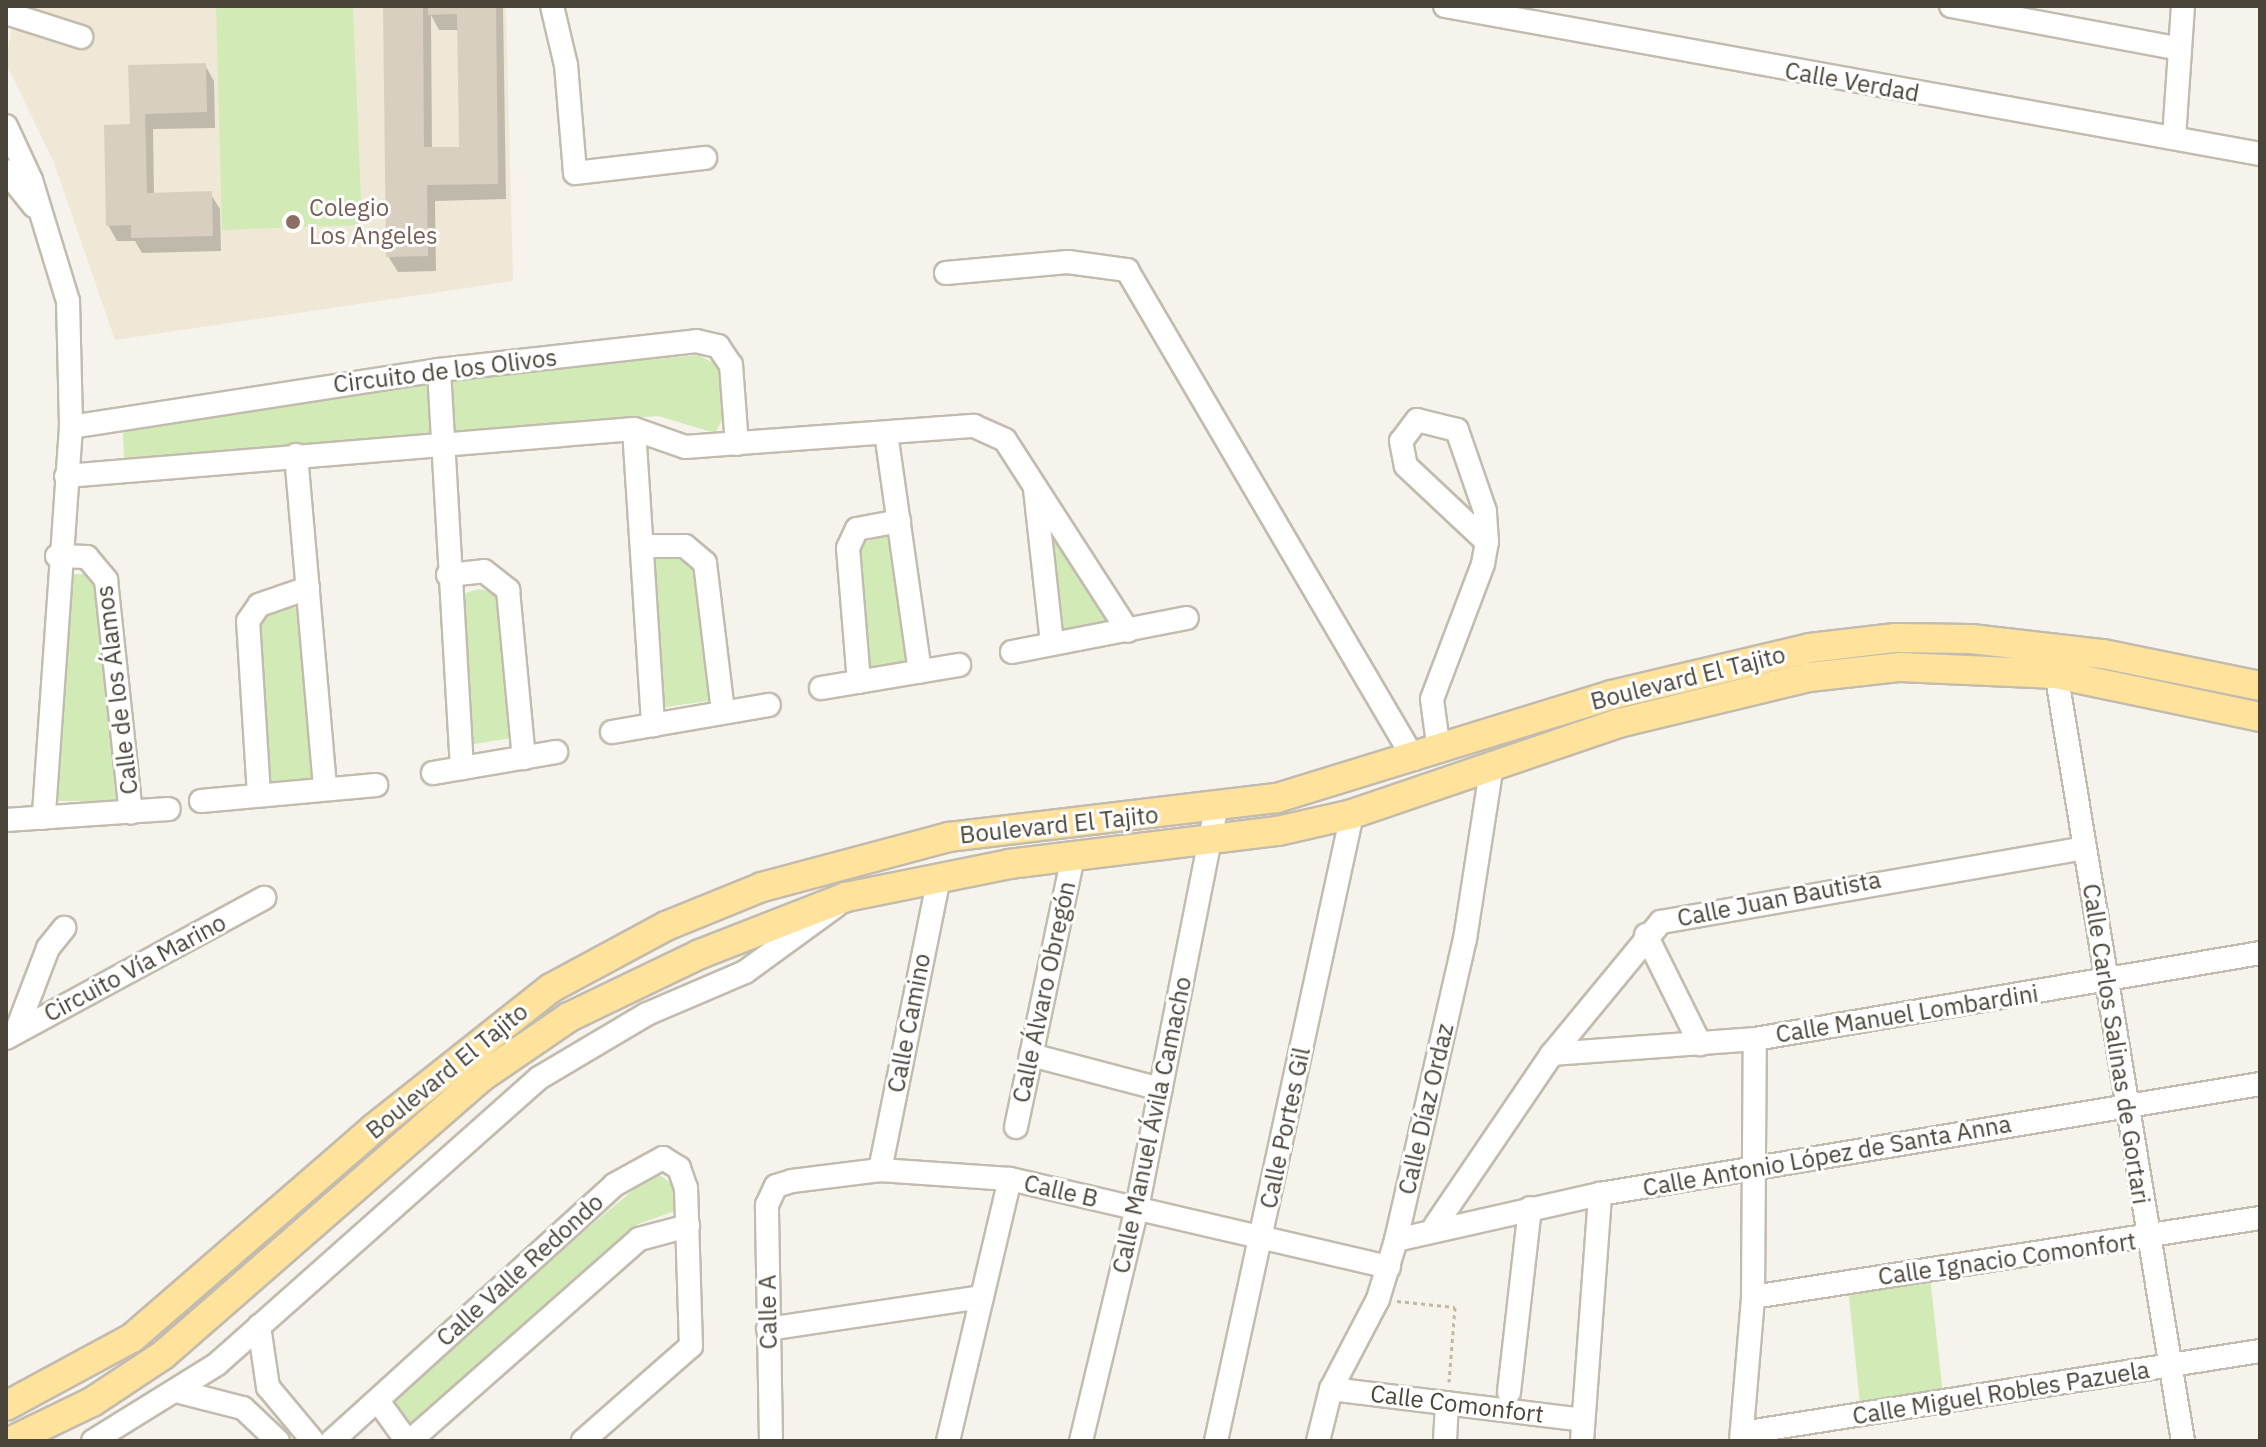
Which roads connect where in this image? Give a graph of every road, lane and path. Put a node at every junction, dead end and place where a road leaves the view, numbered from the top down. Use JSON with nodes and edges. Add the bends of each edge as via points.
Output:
{"nodes":[{"id":1,"x":552,"y":6,"type":"edge"},
{"id":2,"x":1445,"y":6,"type":"edge"},
{"id":3,"x":1951,"y":6,"type":"edge"},
{"id":4,"x":2183,"y":6,"type":"edge"},
{"id":5,"x":6,"y":13,"type":"edge"},
{"id":6,"x":2048,"y":15,"type":"edge"},
{"id":7,"x":81,"y":37,"type":"dead end"},
{"id":8,"x":2180,"y":49,"type":"junction"},
{"id":9,"x":6,"y":126,"type":"edge"},
{"id":10,"x":2174,"y":138,"type":"junction"},
{"id":11,"x":2260,"y":154,"type":"edge"},
{"id":12,"x":705,"y":158,"type":"dead end"},
{"id":13,"x":6,"y":171,"type":"edge"},
{"id":14,"x":39,"y":213,"type":"junction"},
{"id":15,"x":946,"y":273,"type":"dead end"},
{"id":16,"x":439,"y":370,"type":"junction"},
{"id":17,"x":71,"y":427,"type":"junction"},
{"id":18,"x":634,"y":429,"type":"junction"},
{"id":19,"x":886,"y":433,"type":"junction"},
{"id":20,"x":442,"y":443,"type":"junction"},
{"id":21,"x":737,"y":444,"type":"junction"},
{"id":22,"x":296,"y":455,"type":"junction"},
{"id":23,"x":66,"y":476,"type":"junction"},
{"id":24,"x":1035,"y":484,"type":"junction"},
{"id":25,"x":899,"y":521,"type":"junction"},
{"id":26,"x":1487,"y":542,"type":"junction"},
{"id":27,"x":646,"y":546,"type":"junction"},
{"id":28,"x":57,"y":556,"type":"junction"},
{"id":29,"x":448,"y":575,"type":"junction"},
{"id":30,"x":308,"y":588,"type":"junction"},
{"id":31,"x":1187,"y":618,"type":"dead end"},
{"id":32,"x":1128,"y":631,"type":"junction"},
{"id":33,"x":1052,"y":644,"type":"junction"},
{"id":34,"x":1012,"y":652,"type":"dead end"},
{"id":35,"x":2054,"y":660,"type":"junction"},
{"id":36,"x":959,"y":665,"type":"dead end"},
{"id":37,"x":920,"y":672,"type":"junction"},
{"id":38,"x":859,"y":682,"type":"junction"},
{"id":39,"x":2260,"y":686,"type":"edge"},
{"id":40,"x":821,"y":688,"type":"dead end"},
{"id":41,"x":769,"y":705,"type":"dead end"},
{"id":42,"x":723,"y":712,"type":"junction"},
{"id":43,"x":2260,"y":717,"type":"edge"},
{"id":44,"x":653,"y":725,"type":"junction"},
{"id":45,"x":612,"y":732,"type":"dead end"},
{"id":46,"x":556,"y":752,"type":"dead end"},
{"id":47,"x":1427,"y":755,"type":"junction"},
{"id":48,"x":524,"y":758,"type":"junction"},
{"id":49,"x":1492,"y":764,"type":"junction"},
{"id":50,"x":462,"y":768,"type":"junction"},
{"id":51,"x":433,"y":773,"type":"dead end"},
{"id":52,"x":376,"y":785,"type":"dead end"},
{"id":53,"x":325,"y":789,"type":"junction"},
{"id":54,"x":259,"y":795,"type":"junction"},
{"id":55,"x":201,"y":801,"type":"dead end"},
{"id":56,"x":1216,"y":808,"type":"junction"},
{"id":57,"x":169,"y":809,"type":"dead end"},
{"id":58,"x":131,"y":813,"type":"junction"},
{"id":59,"x":1352,"y":814,"type":"junction"},
{"id":60,"x":44,"y":818,"type":"junction"},
{"id":61,"x":6,"y":820,"type":"edge"},
{"id":62,"x":1209,"y":844,"type":"junction"},
{"id":63,"x":2083,"y":848,"type":"junction"},
{"id":64,"x":1073,"y":857,"type":"junction"},
{"id":65,"x":939,"y":877,"type":"junction"},
{"id":66,"x":846,"y":897,"type":"junction"},
{"id":67,"x":264,"y":898,"type":"dead end"},
{"id":68,"x":64,"y":928,"type":"dead end"},
{"id":69,"x":1646,"y":935,"type":"junction"},
{"id":70,"x":2260,"y":953,"type":"edge"},
{"id":71,"x":2104,"y":982,"type":"junction"},
{"id":72,"x":11,"y":1035,"type":"edge"},
{"id":73,"x":1755,"y":1039,"type":"junction"},
{"id":74,"x":1700,"y":1044,"type":"junction"},
{"id":75,"x":1552,"y":1054,"type":"junction"},
{"id":76,"x":1031,"y":1055,"type":"junction"},
{"id":77,"x":2260,"y":1084,"type":"edge"},
{"id":78,"x":1161,"y":1089,"type":"junction"},
{"id":79,"x":2126,"y":1106,"type":"junction"},
{"id":80,"x":1016,"y":1127,"type":"dead end"},
{"id":81,"x":373,"y":1129,"type":"junction"},
{"id":82,"x":394,"y":1153,"type":"junction"},
{"id":83,"x":1756,"y":1169,"type":"junction"},
{"id":84,"x":880,"y":1170,"type":"junction"},
{"id":85,"x":1010,"y":1179,"type":"junction"},
{"id":86,"x":776,"y":1186,"type":"joint"},
{"id":87,"x":1600,"y":1194,"type":"junction"},
{"id":88,"x":1137,"y":1208,"type":"junction"},
{"id":89,"x":1530,"y":1208,"type":"junction"},
{"id":90,"x":2260,"y":1218,"type":"edge"},
{"id":91,"x":688,"y":1226,"type":"junction"},
{"id":92,"x":1435,"y":1226,"type":"junction"},
{"id":93,"x":1262,"y":1237,"type":"junction"},
{"id":94,"x":2148,"y":1238,"type":"junction"},
{"id":95,"x":1396,"y":1240,"type":"junction"},
{"id":96,"x":1389,"y":1267,"type":"junction"},
{"id":97,"x":982,"y":1297,"type":"junction"},
{"id":98,"x":1753,"y":1297,"type":"junction"},
{"id":99,"x":1378,"y":1299,"type":"junction"},
{"id":100,"x":259,"y":1326,"type":"junction"},
{"id":101,"x":768,"y":1329,"type":"junction"},
{"id":102,"x":2260,"y":1351,"type":"edge"},
{"id":103,"x":2170,"y":1367,"type":"junction"},
{"id":104,"x":268,"y":1387,"type":"junction"},
{"id":105,"x":1331,"y":1389,"type":"junction"},
{"id":106,"x":180,"y":1392,"type":"junction"},
{"id":107,"x":1509,"y":1392,"type":"dead end"},
{"id":108,"x":378,"y":1401,"type":"junction"},
{"id":109,"x":1447,"y":1403,"type":"junction"},
{"id":110,"x":6,"y":1406,"type":"edge"},
{"id":111,"x":243,"y":1408,"type":"junction"},
{"id":112,"x":1582,"y":1430,"type":"edge"},
{"id":113,"x":1741,"y":1437,"type":"edge"},
{"id":114,"x":401,"y":1438,"type":"edge"},
{"id":115,"x":11,"y":1441,"type":"edge"},
{"id":116,"x":93,"y":1441,"type":"edge"},
{"id":117,"x":278,"y":1441,"type":"edge"},
{"id":118,"x":313,"y":1441,"type":"edge"},
{"id":119,"x":332,"y":1441,"type":"edge"},
{"id":120,"x":583,"y":1441,"type":"edge"},
{"id":121,"x":771,"y":1441,"type":"edge"},
{"id":122,"x":948,"y":1441,"type":"edge"},
{"id":123,"x":1081,"y":1441,"type":"edge"},
{"id":124,"x":1216,"y":1441,"type":"edge"},
{"id":125,"x":1318,"y":1441,"type":"edge"},
{"id":126,"x":1445,"y":1441,"type":"edge"},
{"id":127,"x":2183,"y":1441,"type":"edge"}],
"edges":[{"from":1,"to":12,"type":"street","via":[[568,77],[575,173]]},
{"from":2,"to":10,"type":"street","name":"Calle Verdad"},
{"from":3,"to":6,"type":"street"},
{"from":4,"to":8,"type":"street"},
{"from":5,"to":7,"type":"street"},
{"from":6,"to":8,"type":"street"},
{"from":8,"to":10,"type":"street"},
{"from":9,"to":14,"type":"street","name":"Calle de los Álamos"},
{"from":10,"to":11,"type":"street","name":"Calle Verdad"},
{"from":13,"to":14,"type":"street","name":"Calle de los Álamos"},
{"from":14,"to":17,"type":"street","name":"Calle de los Álamos","via":[[68,301]]},
{"from":15,"to":47,"type":"street","via":[[1068,262],[1127,270]]},
{"from":16,"to":17,"type":"street","name":"Circuito de los Olivos"},
{"from":16,"to":20,"type":"street"},
{"from":16,"to":21,"type":"street","name":"Circuito de los Olivos","via":[[708,342],[731,365]]},
{"from":17,"to":23,"type":"street","name":"Calle de los Álamos"},
{"from":18,"to":20,"type":"street"},
{"from":18,"to":21,"type":"street","via":[[685,447]]},
{"from":18,"to":27,"type":"street"},
{"from":19,"to":21,"type":"street"},
{"from":19,"to":24,"type":"street","via":[[974,426],[996,432]]},
{"from":19,"to":25,"type":"street"},
{"from":20,"to":22,"type":"street"},
{"from":20,"to":29,"type":"street"},
{"from":22,"to":23,"type":"street"},
{"from":22,"to":30,"type":"street"},
{"from":23,"to":28,"type":"street","name":"Calle de los Álamos"},
{"from":24,"to":32,"type":"street"},
{"from":24,"to":33,"type":"street"},
{"from":25,"to":37,"type":"street"},
{"from":25,"to":38,"type":"street","via":[[857,529],[848,548]]},
{"from":26,"to":26,"type":"street","via":[[1406,466],[1401,441],[1417,420],[1457,430],[1480,488]]},
{"from":26,"to":47,"type":"street","via":[[1432,699]]},
{"from":27,"to":42,"type":"street","via":[[685,546],[705,563]]},
{"from":27,"to":44,"type":"street"},
{"from":28,"to":58,"type":"street","name":"Calle de los Álamos","via":[[92,560],[106,580]]},
{"from":28,"to":60,"type":"street","name":"Calle de los Álamos"},
{"from":29,"to":48,"type":"street","via":[[484,571],[508,590]]},
{"from":29,"to":50,"type":"street"},
{"from":30,"to":53,"type":"street"},
{"from":30,"to":54,"type":"street","via":[[259,605],[248,621]]},
{"from":31,"to":32,"type":"street"},
{"from":32,"to":33,"type":"street"},
{"from":33,"to":34,"type":"street"},
{"from":35,"to":39,"type":"main road","name":"Boulevard El Tajito"},
{"from":35,"to":43,"type":"main road","name":"Boulevard El Tajito"},
{"from":35,"to":47,"type":"main road","name":"Boulevard El Tajito","via":[[1895,638],[1810,648],[1624,691]]},
{"from":35,"to":49,"type":"main road","name":"Boulevard El Tajito","via":[[1809,677],[1619,723]]},
{"from":35,"to":63,"type":"street","name":"Calle Carlos Salinas de Gortari"},
{"from":36,"to":37,"type":"street"},
{"from":37,"to":38,"type":"street"},
{"from":38,"to":40,"type":"street"},
{"from":41,"to":42,"type":"street"},
{"from":42,"to":44,"type":"street"},
{"from":44,"to":45,"type":"street"},
{"from":46,"to":48,"type":"street"},
{"from":47,"to":56,"type":"main road","name":"Boulevard El Tajito","via":[[1340,783]]},
{"from":48,"to":50,"type":"street"},
{"from":49,"to":59,"type":"main road","name":"Boulevard El Tajito"},
{"from":49,"to":95,"type":"street","name":"Calle Díaz Ordaz","via":[[1465,939]]},
{"from":50,"to":51,"type":"street"},
{"from":52,"to":53,"type":"street"},
{"from":53,"to":54,"type":"street"},
{"from":54,"to":55,"type":"street"},
{"from":56,"to":62,"type":"street","name":"Calle Manuel Ávila Camacho"},
{"from":56,"to":81,"type":"main road","name":"Boulevard El Tajito","via":[[949,837],[762,887],[666,926],[551,988]]},
{"from":57,"to":58,"type":"street","name":"Calle de los Álamos"},
{"from":58,"to":60,"type":"street","name":"Calle de los Álamos"},
{"from":59,"to":62,"type":"main road","name":"Boulevard El Tajito"},
{"from":59,"to":93,"type":"street","name":"Calle Portes Gil"},
{"from":60,"to":61,"type":"street","name":"Calle de los Álamos"},
{"from":62,"to":64,"type":"main road","name":"Boulevard El Tajito"},
{"from":62,"to":78,"type":"street","name":"Calle Manuel Ávila Camacho"},
{"from":63,"to":69,"type":"street","name":"Calle Juan Bautista","via":[[1678,916]]},
{"from":63,"to":71,"type":"street","name":"Calle Carlos Salinas de Gortari"},
{"from":64,"to":65,"type":"main road","name":"Boulevard El Tajito"},
{"from":64,"to":76,"type":"street","name":"Calle Álvaro Obregón"},
{"from":65,"to":66,"type":"main road","name":"Boulevard El Tajito"},
{"from":65,"to":84,"type":"street","name":"Calle Camino"},
{"from":66,"to":82,"type":"main road","name":"Boulevard El Tajito","via":[[700,954],[569,1017],[480,1078]]},
{"from":66,"to":100,"type":"street","via":[[745,972],[647,1014],[526,1087]]},
{"from":67,"to":72,"type":"street","name":"Circuito Vía Marino"},
{"from":68,"to":72,"type":"street","via":[[48,948]]},
{"from":69,"to":74,"type":"street"},
{"from":69,"to":75,"type":"street","name":"Calle Juan Bautista"},
{"from":70,"to":71,"type":"street","name":"Calle Manuel Lombardini"},
{"from":71,"to":73,"type":"street","name":"Calle Manuel Lombardini"},
{"from":71,"to":79,"type":"street","name":"Calle Carlos Salinas de Gortari"},
{"from":73,"to":74,"type":"street","name":"Calle Manuel Lombardini"},
{"from":73,"to":83,"type":"street"},
{"from":74,"to":75,"type":"street","name":"Calle Manuel Lombardini"},
{"from":75,"to":92,"type":"street","name":"Calle Juan Bautista"},
{"from":76,"to":78,"type":"street"},
{"from":76,"to":80,"type":"street","name":"Calle Álvaro Obregón"},
{"from":77,"to":79,"type":"street","name":"Calle Antonio López de Santa Anna"},
{"from":78,"to":88,"type":"street","name":"Calle Manuel Ávila Camacho"},
{"from":79,"to":83,"type":"street","name":"Calle Antonio López de Santa Anna"},
{"from":79,"to":94,"type":"street","name":"Calle Carlos Salinas de Gortari"},
{"from":81,"to":82,"type":"main road"},
{"from":81,"to":110,"type":"main road","name":"Boulevard El Tajito","via":[[132,1338]]},
{"from":82,"to":115,"type":"main road","name":"Boulevard El Tajito","via":[[163,1355],[92,1402]]},
{"from":83,"to":87,"type":"street","name":"Calle Antonio López de Santa Anna"},
{"from":83,"to":98,"type":"street"},
{"from":84,"to":85,"type":"street","name":"Calle B"},
{"from":84,"to":86,"type":"street","name":"Calle B"},
{"from":85,"to":88,"type":"street","name":"Calle B"},
{"from":85,"to":97,"type":"street"},
{"from":86,"to":101,"type":"street","name":"Calle A","via":[[767,1205]]},
{"from":87,"to":89,"type":"street","name":"Calle Antonio López de Santa Anna"},
{"from":87,"to":112,"type":"street"},
{"from":88,"to":93,"type":"street","name":"Calle B"},
{"from":88,"to":123,"type":"street","name":"Calle Manuel Ávila Camacho"},
{"from":89,"to":92,"type":"street","name":"Calle Antonio López de Santa Anna"},
{"from":89,"to":107,"type":"street"},
{"from":90,"to":94,"type":"street","name":"Calle Ignacio Comonfort"},
{"from":91,"to":108,"type":"street","name":"Calle Valle Redondo","via":[[686,1188],[671,1161],[653,1158],[614,1185]]},
{"from":91,"to":114,"type":"street","via":[[639,1239]]},
{"from":91,"to":120,"type":"street","via":[[691,1346]]},
{"from":92,"to":95,"type":"street","name":"Calle Antonio López de Santa Anna"},
{"from":93,"to":96,"type":"street","name":"Calle B"},
{"from":93,"to":124,"type":"street","name":"Calle Portes Gil"},
{"from":94,"to":98,"type":"street","name":"Calle Ignacio Comonfort"},
{"from":94,"to":103,"type":"street","name":"Calle Carlos Salinas de Gortari"},
{"from":95,"to":96,"type":"street","name":"Calle Díaz Ordaz"},
{"from":96,"to":99,"type":"street","name":"Calle Díaz Ordaz"},
{"from":97,"to":101,"type":"street"},
{"from":97,"to":122,"type":"street"},
{"from":98,"to":113,"type":"street"},
{"from":99,"to":105,"type":"street","name":"Calle Díaz Ordaz"},
{"from":99,"to":109,"type":"path","via":[[1455,1307]]},
{"from":100,"to":104,"type":"street"},
{"from":100,"to":106,"type":"street"},
{"from":101,"to":121,"type":"street","name":"Calle A"},
{"from":102,"to":103,"type":"street","name":"Calle Miguel Robles Pazuela"},
{"from":103,"to":113,"type":"street","name":"Calle Miguel Robles Pazuela"},
{"from":103,"to":127,"type":"street","name":"Calle Carlos Salinas de Gortari"},
{"from":104,"to":111,"type":"street"},
{"from":104,"to":118,"type":"street"},
{"from":105,"to":109,"type":"street","name":"Calle Comonfort"},
{"from":105,"to":125,"type":"street","name":"Calle Díaz Ordaz"},
{"from":106,"to":111,"type":"street"},
{"from":106,"to":116,"type":"street"},
{"from":108,"to":114,"type":"street"},
{"from":108,"to":119,"type":"street","name":"Calle Valle Redondo"},
{"from":109,"to":112,"type":"street","name":"Calle Comonfort"},
{"from":109,"to":126,"type":"street"},
{"from":111,"to":117,"type":"street"}]}
